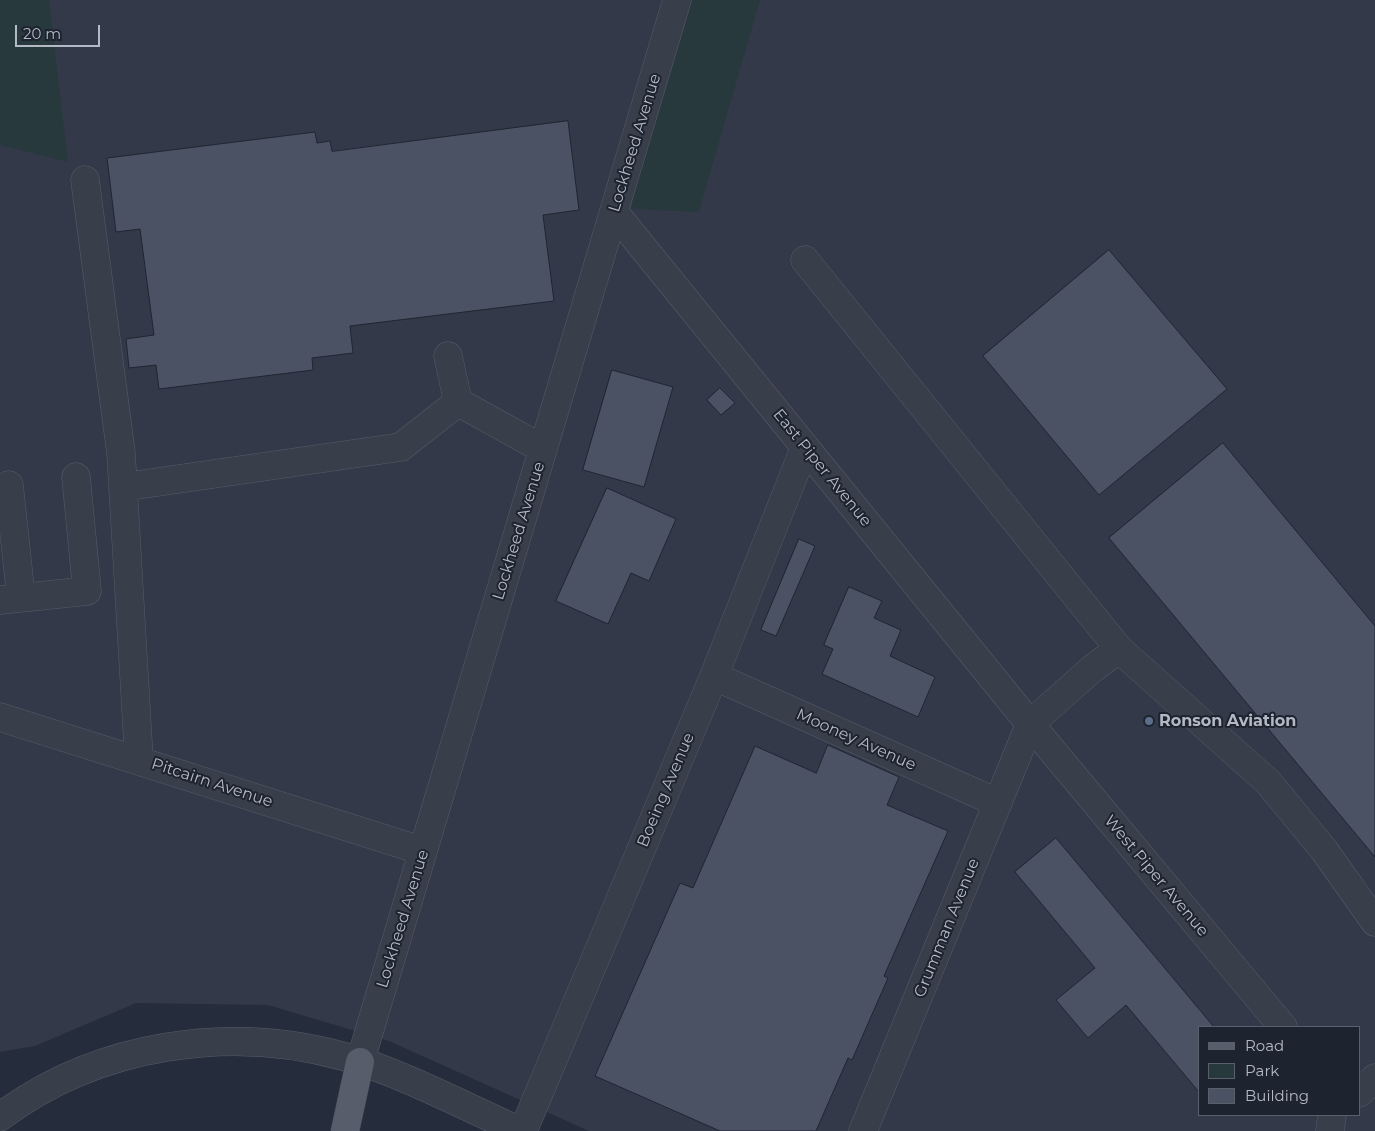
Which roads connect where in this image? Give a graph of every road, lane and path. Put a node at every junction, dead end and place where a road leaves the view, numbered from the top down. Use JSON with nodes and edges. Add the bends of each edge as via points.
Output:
{"nodes":[{"id":1,"x":677,"y":0,"type":"edge"},
{"id":2,"x":85,"y":180,"type":"dead end"},
{"id":3,"x":614,"y":212,"type":"junction"},
{"id":4,"x":805,"y":260,"type":"dead end"},
{"id":5,"x":448,"y":356,"type":"dead end"},
{"id":6,"x":458,"y":402,"type":"junction"},
{"id":7,"x":805,"y":447,"type":"junction"},
{"id":8,"x":543,"y":449,"type":"junction"},
{"id":9,"x":76,"y":478,"type":"dead end"},
{"id":10,"x":9,"y":485,"type":"dead end"},
{"id":11,"x":123,"y":487,"type":"junction"},
{"id":12,"x":11,"y":599,"type":"edge"},
{"id":13,"x":1119,"y":649,"type":"junction"},
{"id":14,"x":714,"y":676,"type":"junction"},
{"id":15,"x":0,"y":717,"type":"edge"},
{"id":16,"x":1030,"y":724,"type":"junction"},
{"id":17,"x":139,"y":760,"type":"junction"},
{"id":18,"x":998,"y":803,"type":"junction"},
{"id":19,"x":423,"y":851,"type":"junction"},
{"id":20,"x":1375,"y":922,"type":"edge"},
{"id":21,"x":1281,"y":1026,"type":"edge"},
{"id":22,"x":360,"y":1062,"type":"junction"},
{"id":23,"x":1375,"y":1078,"type":"edge"},
{"id":24,"x":1360,"y":1092,"type":"edge"},
{"id":25,"x":0,"y":1117,"type":"edge"},
{"id":26,"x":345,"y":1131,"type":"edge"},
{"id":27,"x":521,"y":1131,"type":"edge"},
{"id":28,"x":863,"y":1131,"type":"edge"}],
"edges":[{"from":1,"to":3,"type":"street","name":"Lockheed Avenue"},
{"from":2,"to":11,"type":"street"},
{"from":3,"to":7,"type":"street","name":"East Piper Avenue"},
{"from":3,"to":8,"type":"street","name":"Lockheed Avenue"},
{"from":4,"to":13,"type":"street"},
{"from":5,"to":6,"type":"street"},
{"from":6,"to":8,"type":"street"},
{"from":6,"to":11,"type":"street","via":[[401,447]]},
{"from":7,"to":14,"type":"street","name":"Boeing Avenue"},
{"from":7,"to":16,"type":"street","name":"East Piper Avenue"},
{"from":8,"to":19,"type":"street","name":"Lockheed Avenue"},
{"from":9,"to":12,"type":"street","via":[[87,591]]},
{"from":10,"to":12,"type":"street"},
{"from":11,"to":17,"type":"street"},
{"from":13,"to":16,"type":"street"},
{"from":13,"to":20,"type":"street","via":[[1268,782],[1324,850]]},
{"from":14,"to":18,"type":"street","name":"Mooney Avenue"},
{"from":14,"to":27,"type":"street","name":"Boeing Avenue"},
{"from":15,"to":17,"type":"street","name":"Pitcairn Avenue"},
{"from":16,"to":18,"type":"street","name":"Grumman Avenue"},
{"from":16,"to":21,"type":"street","name":"West Piper Avenue"},
{"from":17,"to":19,"type":"street","name":"Pitcairn Avenue"},
{"from":18,"to":28,"type":"street","name":"Grumman Avenue"},
{"from":19,"to":22,"type":"street","name":"Lockheed Avenue"},
{"from":22,"to":25,"type":"street","via":[[304,1047],[243,1041],[166,1046],[84,1070],[30,1096]]},
{"from":22,"to":26,"type":"main road"},
{"from":22,"to":27,"type":"street"},
{"from":23,"to":24,"type":"street"}]}
